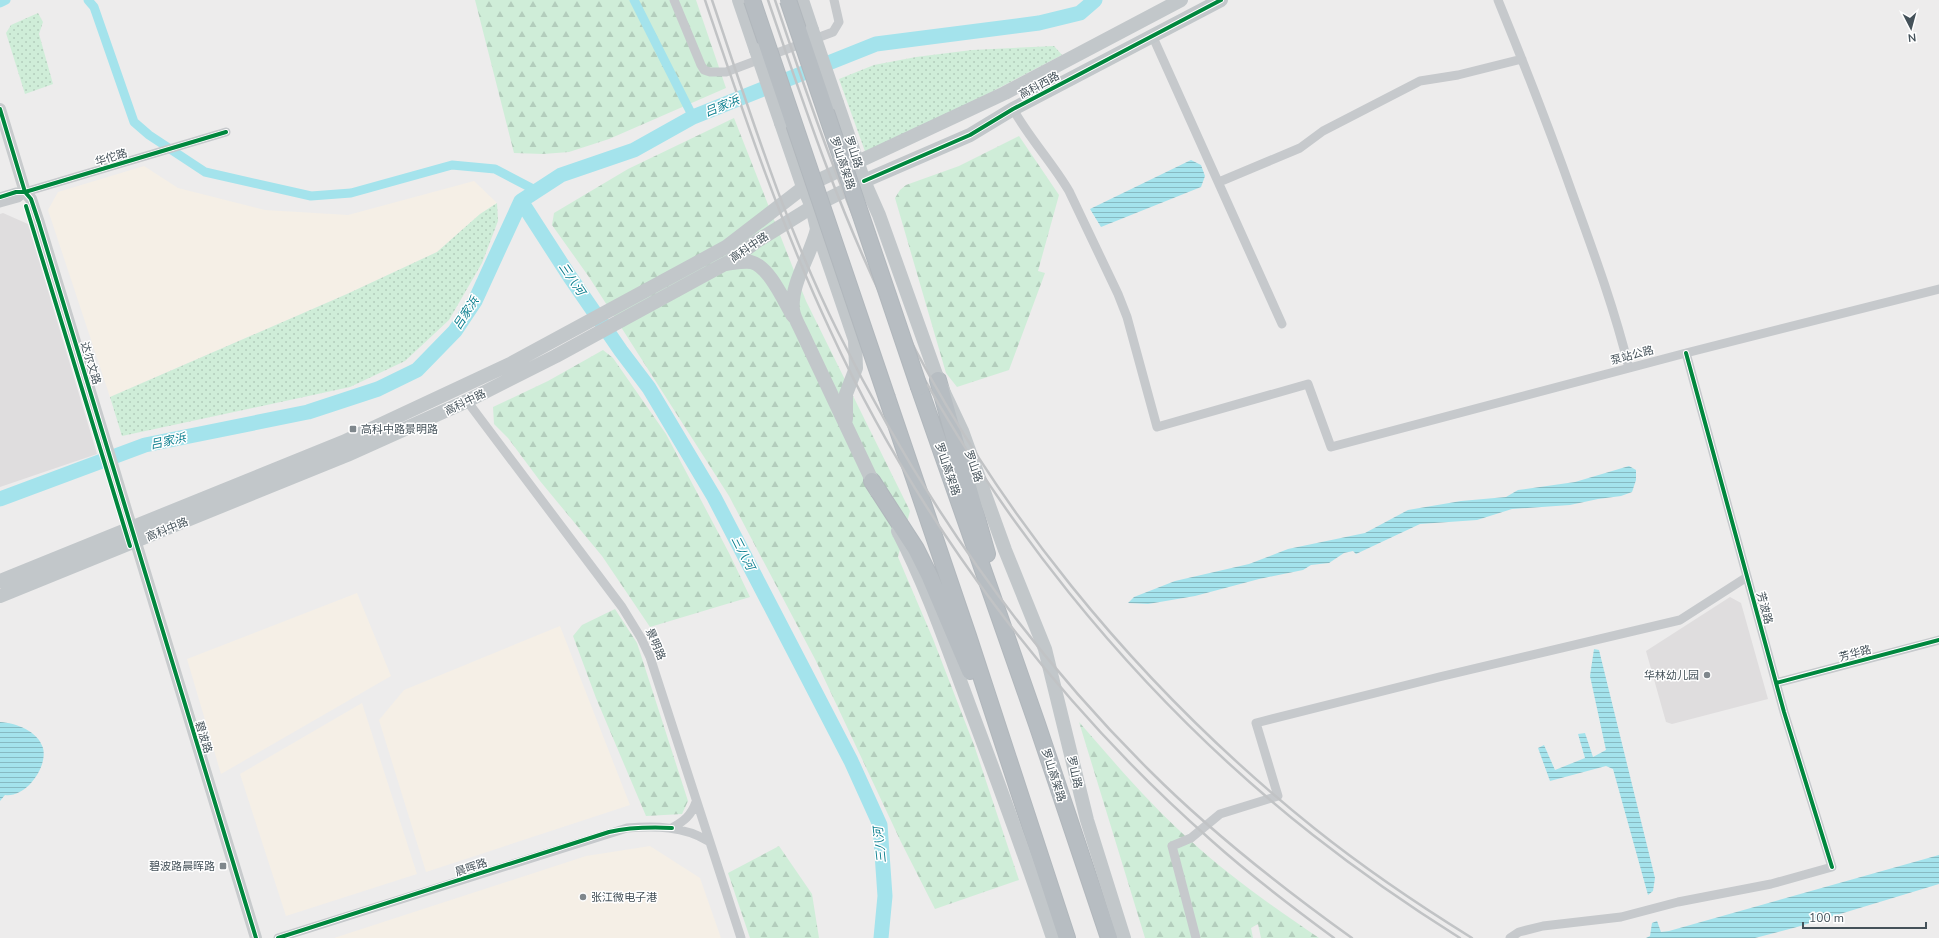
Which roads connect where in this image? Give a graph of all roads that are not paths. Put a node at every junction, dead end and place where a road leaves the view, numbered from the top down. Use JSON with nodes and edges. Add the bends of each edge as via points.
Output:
{"nodes":[{"id":1,"x":674,"y":0,"type":"edge"},
{"id":2,"x":739,"y":0,"type":"edge"},
{"id":3,"x":752,"y":0,"type":"edge"},
{"id":4,"x":788,"y":0,"type":"edge"},
{"id":5,"x":802,"y":0,"type":"edge"},
{"id":6,"x":834,"y":0,"type":"edge"},
{"id":7,"x":1181,"y":0,"type":"edge"},
{"id":8,"x":1221,"y":0,"type":"edge"},
{"id":9,"x":1498,"y":0,"type":"edge"},
{"id":10,"x":1152,"y":35,"type":"junction"},
{"id":11,"x":1522,"y":59,"type":"junction"},
{"id":12,"x":0,"y":109,"type":"edge"},
{"id":13,"x":1013,"y":109,"type":"junction"},
{"id":14,"x":226,"y":132,"type":"dead end"},
{"id":15,"x":858,"y":161,"type":"junction"},
{"id":16,"x":864,"y":181,"type":"junction"},
{"id":17,"x":1219,"y":182,"type":"junction"},
{"id":18,"x":804,"y":187,"type":"junction"},
{"id":19,"x":25,"y":192,"type":"junction"},
{"id":20,"x":0,"y":197,"type":"edge"},
{"id":21,"x":0,"y":203,"type":"edge"},
{"id":22,"x":812,"y":207,"type":"junction"},
{"id":23,"x":817,"y":229,"type":"junction"},
{"id":24,"x":722,"y":265,"type":"junction"},
{"id":25,"x":1939,"y":289,"type":"edge"},
{"id":26,"x":1282,"y":324,"type":"dead end"},
{"id":27,"x":801,"y":330,"type":"junction"},
{"id":28,"x":1686,"y":353,"type":"junction"},
{"id":29,"x":1629,"y":368,"type":"junction"},
{"id":30,"x":938,"y":380,"type":"junction"},
{"id":31,"x":467,"y":401,"type":"junction"},
{"id":32,"x":847,"y":425,"type":"junction"},
{"id":33,"x":872,"y":481,"type":"junction"},
{"id":34,"x":130,"y":536,"type":"junction"},
{"id":35,"x":1747,"y":577,"type":"junction"},
{"id":36,"x":0,"y":581,"type":"edge"},
{"id":37,"x":0,"y":596,"type":"edge"},
{"id":38,"x":1939,"y":640,"type":"edge"},
{"id":39,"x":1776,"y":683,"type":"junction"},
{"id":40,"x":1037,"y":724,"type":"junction"},
{"id":41,"x":999,"y":735,"type":"junction"},
{"id":42,"x":696,"y":802,"type":"junction"},
{"id":43,"x":672,"y":828,"type":"junction"},
{"id":44,"x":708,"y":841,"type":"junction"},
{"id":45,"x":252,"y":938,"type":"edge"},
{"id":46,"x":256,"y":938,"type":"edge"},
{"id":47,"x":278,"y":938,"type":"edge"},
{"id":48,"x":741,"y":938,"type":"edge"},
{"id":49,"x":1053,"y":938,"type":"edge"},
{"id":50,"x":1067,"y":938,"type":"edge"},
{"id":51,"x":1108,"y":938,"type":"edge"},
{"id":52,"x":1124,"y":938,"type":"edge"},
{"id":53,"x":1196,"y":938,"type":"edge"},
{"id":54,"x":1510,"y":938,"type":"edge"}],
"edges":[{"from":1,"to":6,"type":"street","via":[[701,65],[704,70],[710,72],[726,72],[828,35],[839,22]]},
{"from":2,"to":18,"type":"main road","bridge":true},
{"from":3,"to":41,"type":"highway","bridge":true,"via":[[968,636]]},
{"from":4,"to":40,"type":"highway","name":"罗山高架路","bridge":true},
{"from":5,"to":15,"type":"main road","name":"罗山路","bridge":true},
{"from":7,"to":15,"type":"main road","name":"高科西路","via":[[1005,93]]},
{"from":8,"to":10,"type":"main road","name":"高科西路"},
{"from":9,"to":11,"type":"street"},
{"from":10,"to":13,"type":"main road","name":"高科西路"},
{"from":10,"to":17,"type":"street"},
{"from":11,"to":17,"type":"street","via":[[1473,72],[1420,81],[1323,131],[1300,148]]},
{"from":11,"to":29,"type":"street","via":[[1586,230],[1620,331]]},
{"from":12,"to":19,"type":"street","name":"达尔文路"},
{"from":13,"to":16,"type":"main road","name":"高科西路","via":[[970,135]]},
{"from":13,"to":29,"type":"street","name":"泵站公路","via":[[1069,191],[1118,294],[1127,316],[1157,427],[1308,384],[1331,447]]},
{"from":14,"to":19,"type":"street","name":"华佗路"},
{"from":15,"to":16,"type":"main road","name":"罗山路"},
{"from":15,"to":18,"type":"main road","name":"高科中路"},
{"from":16,"to":22,"type":"main road","name":"高科中路"},
{"from":16,"to":30,"type":"main road","name":"罗山路","via":[[879,215]]},
{"from":17,"to":26,"type":"street"},
{"from":18,"to":22,"type":"main road"},
{"from":18,"to":34,"type":"main road","name":"高科中路","via":[[726,247],[512,363],[383,424]]},
{"from":19,"to":20,"type":"street","name":"华佗路"},
{"from":19,"to":21,"type":"street","name":"华佗路","via":[[18,198]]},
{"from":19,"to":34,"type":"street","name":"达尔文路","via":[[24,201]]},
{"from":22,"to":23,"type":"main road"},
{"from":22,"to":24,"type":"main road","name":"高科中路"},
{"from":23,"to":27,"type":"main road","via":[[793,300],[793,310]]},
{"from":23,"to":32,"type":"main road","via":[[856,350],[856,368],[846,394]]},
{"from":24,"to":27,"type":"main road","via":[[741,262],[760,265],[767,271]]},
{"from":24,"to":31,"type":"main road","name":"高科中路"},
{"from":25,"to":28,"type":"street","name":"泵站公路"},
{"from":27,"to":32,"type":"main road"},
{"from":28,"to":29,"type":"street","name":"泵站公路"},
{"from":28,"to":35,"type":"street","name":"芳波路"},
{"from":30,"to":40,"type":"highway"},
{"from":30,"to":52,"type":"main road","name":"罗山路","via":[[962,431],[1005,550],[1045,649],[1087,820]]},
{"from":31,"to":34,"type":"main road","name":"高科中路","via":[[347,455]]},
{"from":31,"to":42,"type":"street","name":"景明路","via":[[633,623],[650,657]]},
{"from":32,"to":33,"type":"main road"},
{"from":33,"to":41,"type":"highway","via":[[912,543],[930,577]]},
{"from":33,"to":49,"type":"main road","via":[[902,539],[944,637],[1032,874]]},
{"from":34,"to":36,"type":"main road","name":"高科中路"},
{"from":34,"to":37,"type":"main road","name":"高科中路"},
{"from":34,"to":45,"type":"street","name":"碧波路"},
{"from":34,"to":46,"type":"street","name":"碧波路"},
{"from":35,"to":39,"type":"street","name":"芳波路"},
{"from":35,"to":53,"type":"street","via":[[1680,620],[1439,676],[1256,723],[1278,796],[1220,814],[1191,838],[1172,846]]},
{"from":38,"to":39,"type":"street","name":"芳华路"},
{"from":39,"to":54,"type":"street","name":"芳波路","via":[[1832,867],[1771,884],[1671,903],[1621,917],[1543,926],[1519,932]]},
{"from":40,"to":51,"type":"highway","name":"罗山高架路"},
{"from":41,"to":50,"type":"highway"},
{"from":42,"to":43,"type":"street","via":[[687,819]]},
{"from":42,"to":44,"type":"street","name":"景明路"},
{"from":43,"to":44,"type":"street","name":"晨晖路","via":[[691,832]]},
{"from":43,"to":47,"type":"street","name":"晨晖路","via":[[645,826],[609,832]]},
{"from":44,"to":48,"type":"street","name":"景明路"}]}
